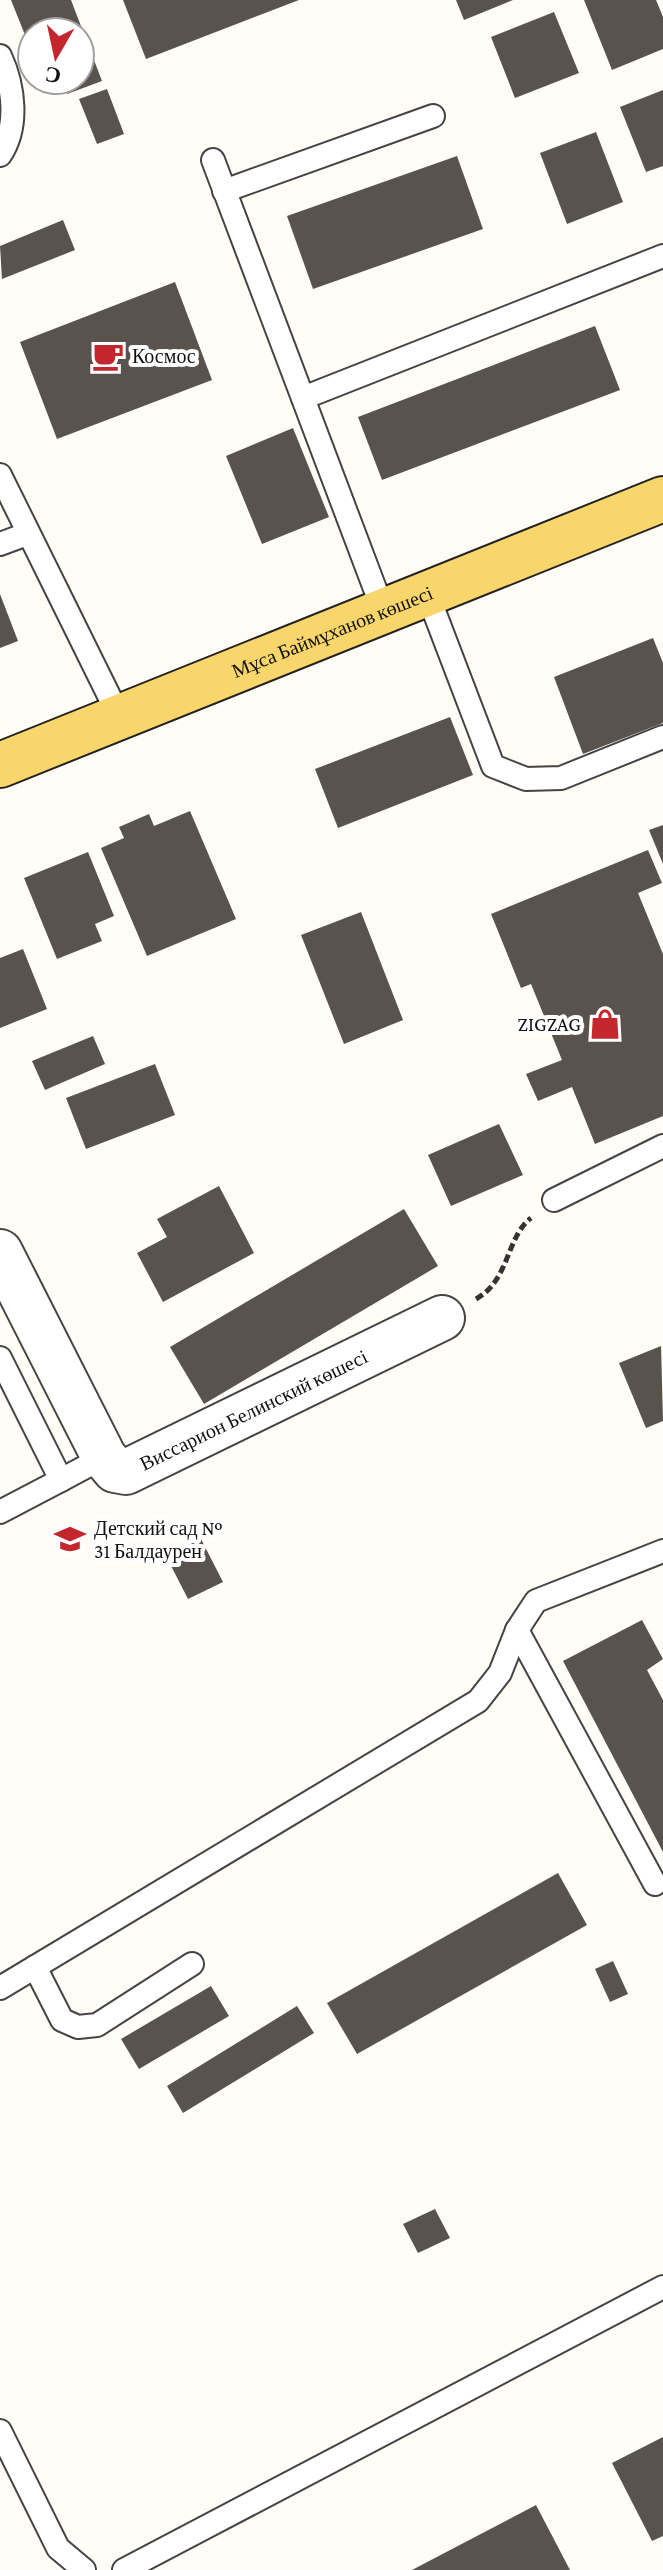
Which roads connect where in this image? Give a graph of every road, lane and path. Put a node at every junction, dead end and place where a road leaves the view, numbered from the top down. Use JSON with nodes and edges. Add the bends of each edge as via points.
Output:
{"nodes":[{"id":1,"x":0,"y":56,"type":"edge"},
{"id":2,"x":433,"y":116,"type":"dead end"},
{"id":3,"x":0,"y":155,"type":"edge"},
{"id":4,"x":213,"y":160,"type":"dead end"},
{"id":5,"x":224,"y":191,"type":"junction"},
{"id":6,"x":663,"y":256,"type":"edge"},
{"id":7,"x":303,"y":398,"type":"junction"},
{"id":8,"x":0,"y":475,"type":"edge"},
{"id":9,"x":663,"y":499,"type":"edge"},
{"id":10,"x":27,"y":534,"type":"junction"},
{"id":11,"x":0,"y":544,"type":"edge"},
{"id":12,"x":427,"y":593,"type":"junction"},
{"id":13,"x":383,"y":610,"type":"junction"},
{"id":14,"x":119,"y":716,"type":"junction"},
{"id":15,"x":663,"y":737,"type":"edge"},
{"id":16,"x":0,"y":765,"type":"edge"},
{"id":17,"x":663,"y":1146,"type":"edge"},
{"id":18,"x":554,"y":1200,"type":"joint"},
{"id":19,"x":0,"y":1252,"type":"edge"},
{"id":20,"x":442,"y":1318,"type":"joint"},
{"id":21,"x":0,"y":1358,"type":"edge"},
{"id":22,"x":104,"y":1457,"type":"junction"},
{"id":23,"x":61,"y":1480,"type":"junction"},
{"id":24,"x":0,"y":1512,"type":"edge"},
{"id":25,"x":663,"y":1551,"type":"edge"},
{"id":26,"x":517,"y":1630,"type":"junction"},
{"id":27,"x":655,"y":1884,"type":"dead end"},
{"id":28,"x":192,"y":1964,"type":"dead end"},
{"id":29,"x":35,"y":1967,"type":"junction"},
{"id":30,"x":0,"y":1988,"type":"edge"},
{"id":31,"x":663,"y":2287,"type":"edge"},
{"id":32,"x":0,"y":2431,"type":"edge"},
{"id":33,"x":9,"y":2474,"type":"edge"},
{"id":34,"x":84,"y":2570,"type":"edge"},
{"id":35,"x":124,"y":2570,"type":"edge"}],
"edges":[{"from":1,"to":3,"type":"lane","via":[[13,105],[10,140]]},
{"from":2,"to":5,"type":"lane"},
{"from":4,"to":5,"type":"lane"},
{"from":5,"to":7,"type":"lane"},
{"from":6,"to":7,"type":"lane"},
{"from":7,"to":13,"type":"lane"},
{"from":8,"to":10,"type":"lane"},
{"from":9,"to":12,"type":"main road","name":"Мұса Баймұханов көшесі"},
{"from":10,"to":11,"type":"lane"},
{"from":10,"to":14,"type":"lane"},
{"from":12,"to":13,"type":"main road","name":"Мұса Баймұханов көшесі"},
{"from":12,"to":15,"type":"lane","via":[[493,766],[526,779],[561,778]]},
{"from":13,"to":14,"type":"main road","name":"Мұса Баймұханов көшесі"},
{"from":14,"to":16,"type":"main road","name":"Мұса Баймұханов көшесі"},
{"from":17,"to":18,"type":"lane"},
{"from":18,"to":20,"type":"path","via":[[522,1224],[507,1266],[484,1295]]},
{"from":19,"to":22,"type":"street"},
{"from":20,"to":22,"type":"street","name":"Виссарион Белинский көшесі","via":[[126,1472],[115,1470]]},
{"from":21,"to":23,"type":"lane"},
{"from":22,"to":23,"type":"lane"},
{"from":23,"to":24,"type":"lane"},
{"from":25,"to":26,"type":"lane","via":[[536,1601]]},
{"from":26,"to":27,"type":"lane"},
{"from":26,"to":29,"type":"lane","via":[[500,1673],[478,1701]]},
{"from":28,"to":29,"type":"lane","via":[[97,2025],[78,2027],[62,2020]]},
{"from":29,"to":30,"type":"lane"},
{"from":31,"to":35,"type":"lane"},
{"from":32,"to":33,"type":"lane"},
{"from":33,"to":34,"type":"lane","via":[[58,2548]]}]}
